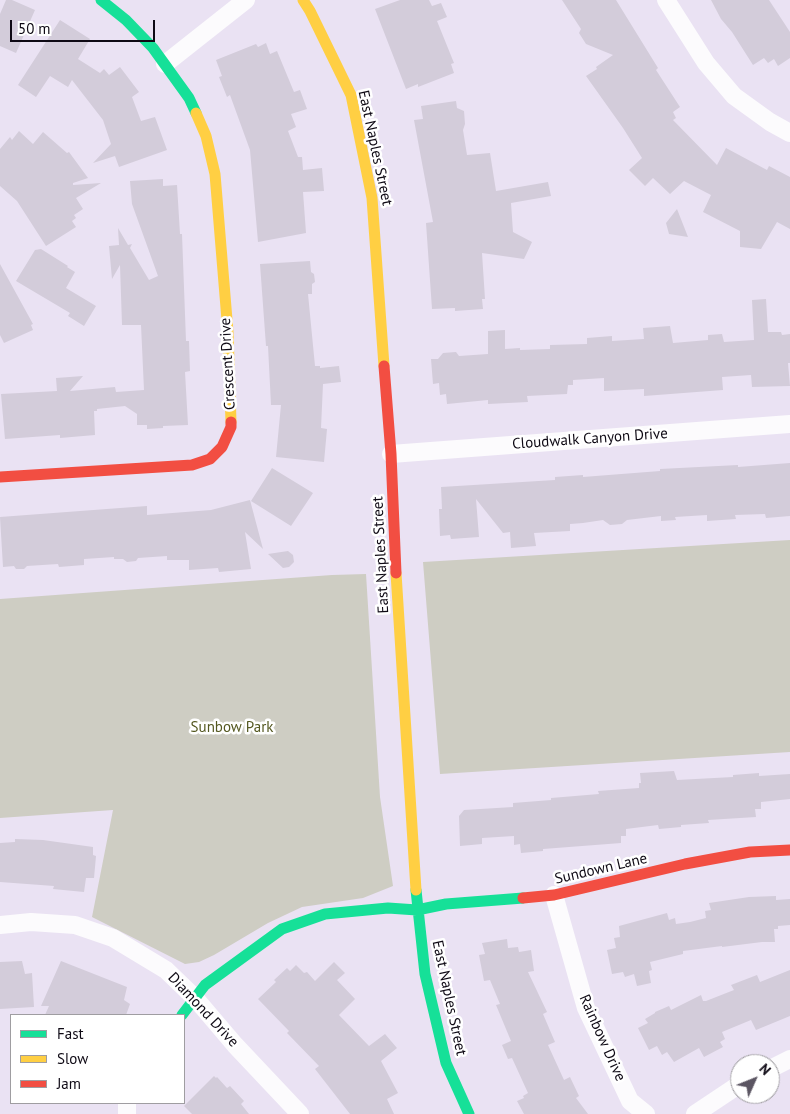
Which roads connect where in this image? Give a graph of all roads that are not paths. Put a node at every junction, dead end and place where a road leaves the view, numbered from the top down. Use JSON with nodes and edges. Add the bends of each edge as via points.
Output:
{"nodes":[{"id":1,"x":101,"y":0,"type":"edge"},
{"id":2,"x":246,"y":0,"type":"edge"},
{"id":3,"x":303,"y":0,"type":"edge"},
{"id":4,"x":666,"y":0,"type":"edge"},
{"id":5,"x":165,"y":64,"type":"junction"},
{"id":6,"x":790,"y":133,"type":"edge"},
{"id":7,"x":790,"y":424,"type":"edge"},
{"id":8,"x":391,"y":454,"type":"junction"},
{"id":9,"x":0,"y":477,"type":"edge"},
{"id":10,"x":790,"y":850,"type":"edge"},
{"id":11,"x":554,"y":895,"type":"junction"},
{"id":12,"x":417,"y":910,"type":"junction"},
{"id":13,"x":0,"y":925,"type":"edge"},
{"id":14,"x":195,"y":998,"type":"junction"},
{"id":15,"x":183,"y":1014,"type":"edge"},
{"id":16,"x":730,"y":1091,"type":"edge"},
{"id":17,"x":300,"y":1114,"type":"edge"},
{"id":18,"x":469,"y":1114,"type":"edge"},
{"id":19,"x":646,"y":1114,"type":"edge"},
{"id":20,"x":695,"y":1114,"type":"edge"}],
"edges":[{"from":1,"to":5,"type":"street","name":"Crescent Drive","via":[[140,33]]},
{"from":2,"to":5,"type":"street"},
{"from":3,"to":8,"type":"street","name":"East Naples Street","via":[[351,95],[372,198]]},
{"from":4,"to":6,"type":"street","via":[[706,63],[734,96]]},
{"from":5,"to":9,"type":"street","name":"Crescent Drive","via":[[198,116],[215,174],[228,332],[231,427],[222,448],[210,459],[192,465]]},
{"from":7,"to":8,"type":"street","name":"Cloudwalk Canyon Drive"},
{"from":8,"to":12,"type":"street","name":"East Naples Street"},
{"from":10,"to":11,"type":"street","name":"Sundown Lane","via":[[736,854]]},
{"from":11,"to":12,"type":"street","name":"Sundown Lane","via":[[446,904]]},
{"from":11,"to":19,"type":"street","name":"Rainbow Drive","via":[[586,1008],[630,1101]]},
{"from":12,"to":14,"type":"street","name":"Sundown Lane","via":[[388,908],[325,914],[282,929],[205,984]]},
{"from":12,"to":18,"type":"street","name":"East Naples Street","via":[[425,974],[446,1062]]},
{"from":13,"to":14,"type":"street","name":"Diamond Drive","via":[[31,922],[75,925],[113,938],[166,970]]},
{"from":14,"to":15,"type":"street","name":"Sundown Lane"},
{"from":14,"to":17,"type":"street","name":"Diamond Drive","via":[[235,1046]]},
{"from":16,"to":20,"type":"street"}]}
